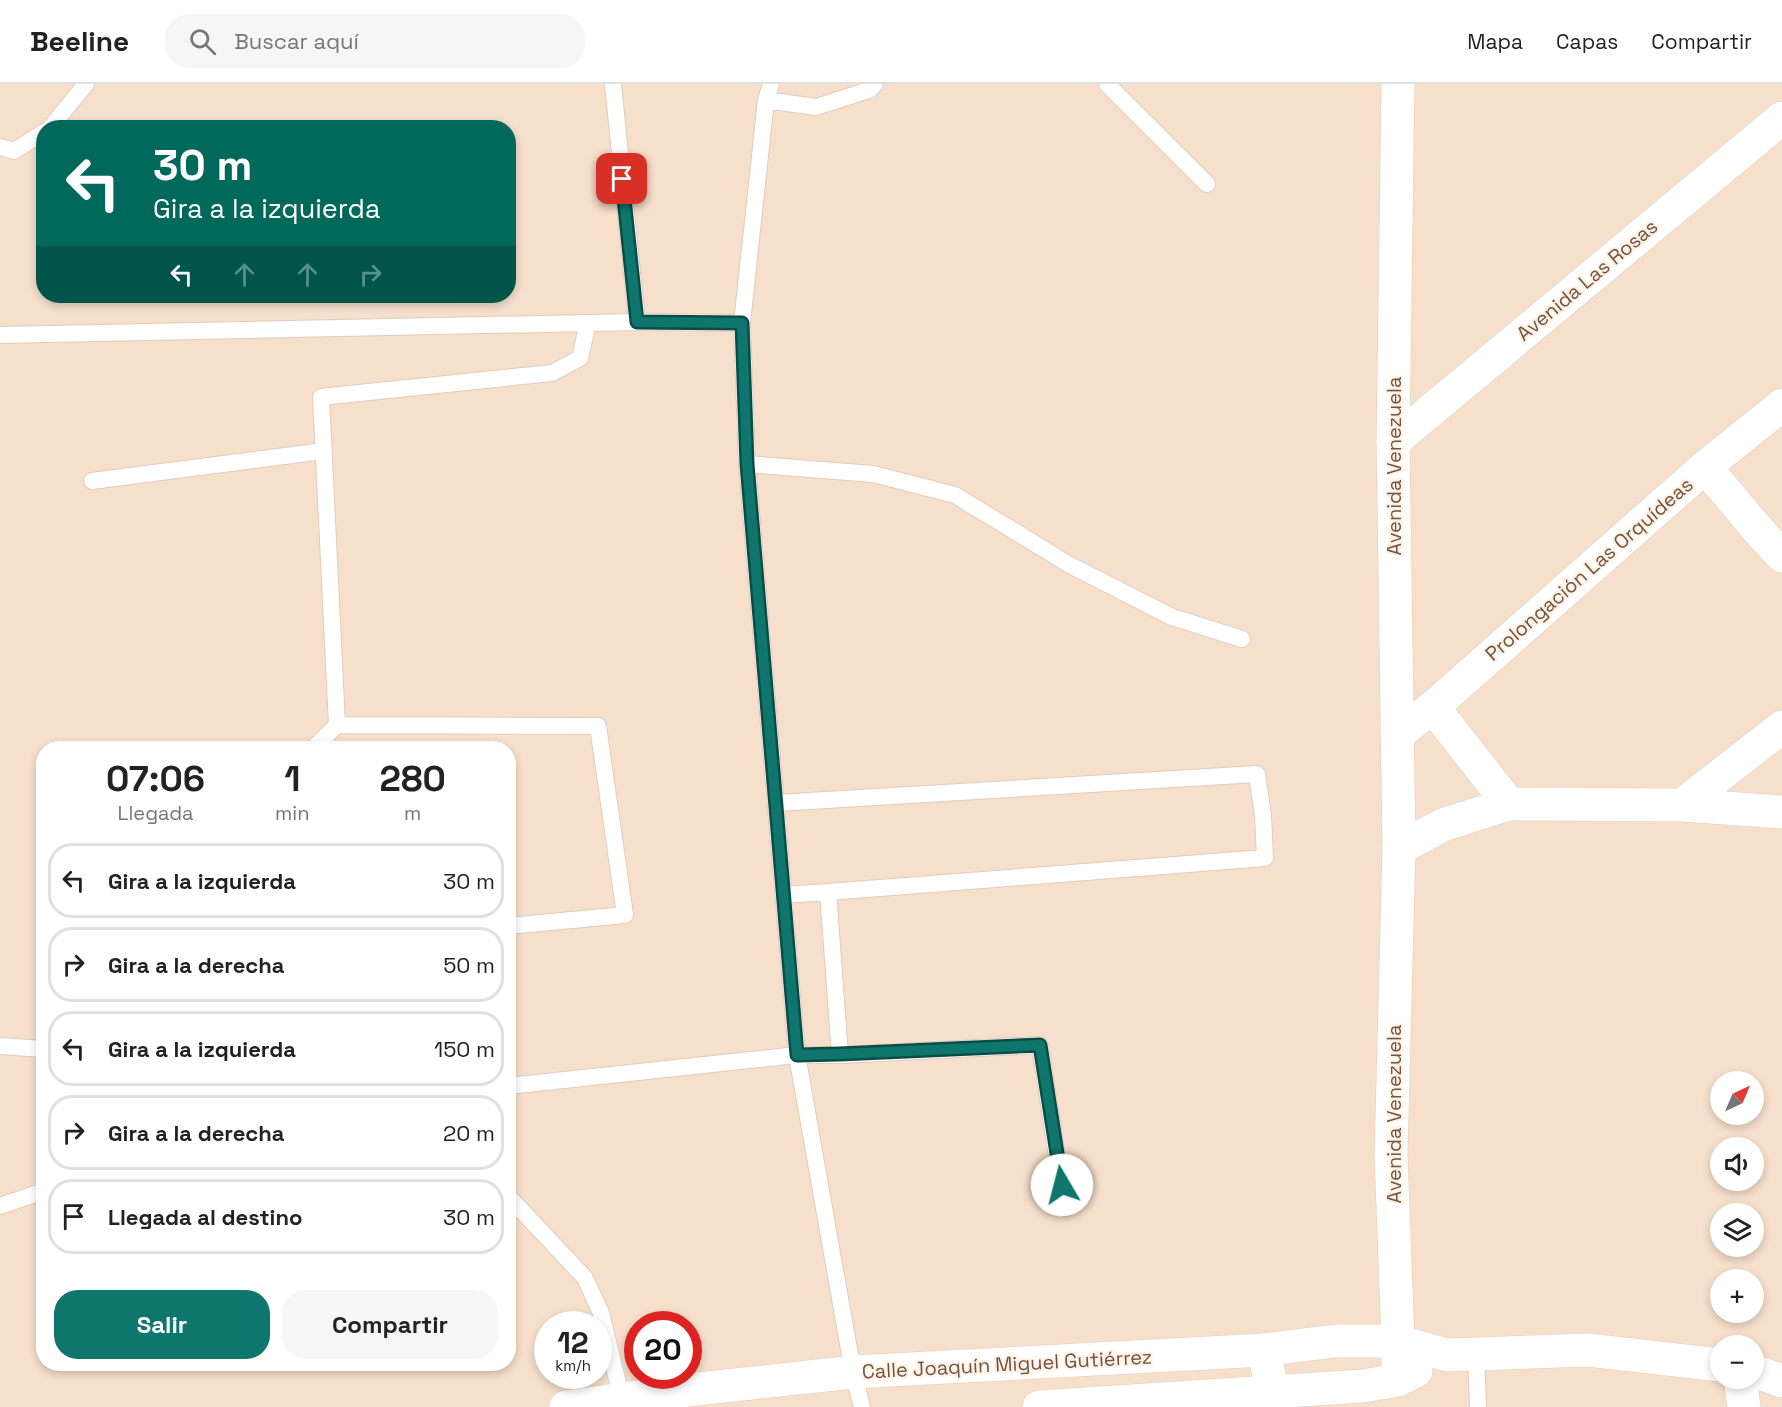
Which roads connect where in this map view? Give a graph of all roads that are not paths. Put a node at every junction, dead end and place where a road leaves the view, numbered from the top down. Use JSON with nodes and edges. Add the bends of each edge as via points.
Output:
{"nodes":[{"id":1,"x":86,"y":84,"type":"edge"},
{"id":2,"x":613,"y":84,"type":"edge"},
{"id":3,"x":771,"y":84,"type":"edge"},
{"id":4,"x":875,"y":84,"type":"edge"},
{"id":5,"x":1107,"y":84,"type":"edge"},
{"id":6,"x":1398,"y":84,"type":"edge"},
{"id":7,"x":766,"y":100,"type":"junction"},
{"id":8,"x":1782,"y":118,"type":"edge"},
{"id":9,"x":57,"y":120,"type":"edge"},
{"id":10,"x":36,"y":137,"type":"edge"},
{"id":11,"x":0,"y":147,"type":"edge"},
{"id":12,"x":1207,"y":184,"type":"dead end"},
{"id":13,"x":637,"y":322,"type":"junction"},
{"id":14,"x":588,"y":323,"type":"junction"},
{"id":15,"x":742,"y":323,"type":"junction"},
{"id":16,"x":0,"y":335,"type":"edge"},
{"id":17,"x":1782,"y":405,"type":"edge"},
{"id":18,"x":1393,"y":442,"type":"junction"},
{"id":19,"x":323,"y":451,"type":"junction"},
{"id":20,"x":747,"y":464,"type":"junction"},
{"id":21,"x":1706,"y":467,"type":"junction"},
{"id":22,"x":92,"y":481,"type":"dead end"},
{"id":23,"x":1782,"y":556,"type":"edge"},
{"id":24,"x":1242,"y":639,"type":"dead end"},
{"id":25,"x":1433,"y":707,"type":"junction"},
{"id":26,"x":337,"y":726,"type":"junction"},
{"id":27,"x":1782,"y":726,"type":"edge"},
{"id":28,"x":1397,"y":735,"type":"junction"},
{"id":29,"x":321,"y":741,"type":"edge"},
{"id":30,"x":776,"y":803,"type":"junction"},
{"id":31,"x":1509,"y":804,"type":"junction"},
{"id":32,"x":1682,"y":805,"type":"junction"},
{"id":33,"x":1782,"y":812,"type":"edge"},
{"id":34,"x":1399,"y":848,"type":"junction"},
{"id":35,"x":828,"y":892,"type":"junction"},
{"id":36,"x":784,"y":895,"type":"junction"},
{"id":37,"x":516,"y":925,"type":"edge"},
{"id":38,"x":0,"y":1046,"type":"edge"},
{"id":39,"x":36,"y":1048,"type":"edge"},
{"id":40,"x":840,"y":1054,"type":"junction"},
{"id":41,"x":797,"y":1055,"type":"junction"},
{"id":42,"x":516,"y":1085,"type":"edge"},
{"id":43,"x":36,"y":1194,"type":"edge"},
{"id":44,"x":516,"y":1205,"type":"edge"},
{"id":45,"x":0,"y":1206,"type":"edge"},
{"id":46,"x":1065,"y":1208,"type":"dead end"},
{"id":47,"x":1398,"y":1341,"type":"junction"},
{"id":48,"x":1264,"y":1350,"type":"junction"},
{"id":49,"x":1462,"y":1355,"type":"junction"},
{"id":50,"x":1710,"y":1364,"type":"edge"},
{"id":51,"x":854,"y":1372,"type":"junction"},
{"id":52,"x":1764,"y":1375,"type":"edge"},
{"id":53,"x":1398,"y":1380,"type":"junction"},
{"id":54,"x":1782,"y":1381,"type":"edge"},
{"id":55,"x":1742,"y":1389,"type":"edge"},
{"id":56,"x":1274,"y":1400,"type":"edge"},
{"id":57,"x":623,"y":1403,"type":"edge"},
{"id":58,"x":566,"y":1407,"type":"edge"},
{"id":59,"x":862,"y":1407,"type":"edge"},
{"id":60,"x":1039,"y":1407,"type":"edge"},
{"id":61,"x":1478,"y":1407,"type":"edge"},
{"id":62,"x":1744,"y":1407,"type":"edge"}],
"edges":[{"from":1,"to":9,"type":"lane"},
{"from":2,"to":13,"type":"lane"},
{"from":3,"to":7,"type":"lane"},
{"from":4,"to":7,"type":"lane","via":[[869,90],[816,106]]},
{"from":5,"to":12,"type":"lane"},
{"from":6,"to":18,"type":"street","name":"Avenida Venezuela"},
{"from":7,"to":15,"type":"lane"},
{"from":8,"to":18,"type":"street","name":"Avenida Las Rosas"},
{"from":10,"to":11,"type":"lane","via":[[14,151]]},
{"from":13,"to":14,"type":"lane"},
{"from":13,"to":15,"type":"lane"},
{"from":14,"to":16,"type":"lane"},
{"from":14,"to":19,"type":"lane","via":[[580,358],[552,374],[321,397]]},
{"from":15,"to":20,"type":"lane"},
{"from":17,"to":21,"type":"street","name":"Prolongación Las Orquídeas"},
{"from":18,"to":28,"type":"street","name":"Avenida Venezuela"},
{"from":19,"to":22,"type":"lane"},
{"from":19,"to":26,"type":"lane"},
{"from":20,"to":24,"type":"lane","via":[[873,474],[955,495],[1068,564],[1172,617]]},
{"from":20,"to":30,"type":"lane"},
{"from":21,"to":23,"type":"street"},
{"from":21,"to":25,"type":"street","name":"Prolongación Las Orquídeas"},
{"from":25,"to":28,"type":"street","name":"Prolongación Las Orquídeas"},
{"from":25,"to":31,"type":"street"},
{"from":26,"to":29,"type":"lane"},
{"from":26,"to":37,"type":"lane","via":[[598,726],[625,915]]},
{"from":27,"to":32,"type":"street"},
{"from":28,"to":34,"type":"street","name":"Avenida Venezuela"},
{"from":30,"to":35,"type":"lane","via":[[1257,774],[1265,858]]},
{"from":30,"to":36,"type":"lane"},
{"from":31,"to":32,"type":"street"},
{"from":31,"to":34,"type":"street","via":[[1445,824]]},
{"from":32,"to":33,"type":"street"},
{"from":34,"to":47,"type":"street","name":"Avenida Venezuela","via":[[1391,1155]]},
{"from":35,"to":36,"type":"lane"},
{"from":35,"to":40,"type":"lane"},
{"from":36,"to":41,"type":"lane"},
{"from":38,"to":39,"type":"lane"},
{"from":40,"to":41,"type":"lane"},
{"from":40,"to":46,"type":"lane","via":[[1040,1045]]},
{"from":41,"to":42,"type":"lane"},
{"from":41,"to":51,"type":"lane"},
{"from":43,"to":45,"type":"lane"},
{"from":44,"to":57,"type":"lane","via":[[585,1278],[601,1313]]},
{"from":47,"to":48,"type":"street","name":"Calle Joaquín Miguel Gutiérrez","via":[[1335,1341]]},
{"from":47,"to":49,"type":"street","name":"Calle Joaquín Miguel Gutiérrez"},
{"from":47,"to":53,"type":"street","name":"Avenida Venezuela"},
{"from":48,"to":51,"type":"street","name":"Calle Joaquín Miguel Gutiérrez"},
{"from":48,"to":56,"type":"street"},
{"from":49,"to":50,"type":"street","name":"Calle Joaquín Miguel Gutiérrez","via":[[1588,1350]]},
{"from":49,"to":53,"type":"street","name":"Calle Joaquín Miguel Gutiérrez"},
{"from":49,"to":61,"type":"lane"},
{"from":51,"to":57,"type":"street","name":"Calle Joaquín Miguel Gutiérrez","via":[[680,1391]]},
{"from":51,"to":59,"type":"lane"},
{"from":52,"to":54,"type":"street"},
{"from":53,"to":56,"type":"street","name":"Calle Joaquín Miguel Gutiérrez","via":[[1364,1392]]},
{"from":55,"to":62,"type":"street"},
{"from":56,"to":60,"type":"street","name":"Calle Joaquín Miguel Gutiérrez"},
{"from":57,"to":58,"type":"street","name":"Calle Joaquín Miguel Gutiérrez"}]}
